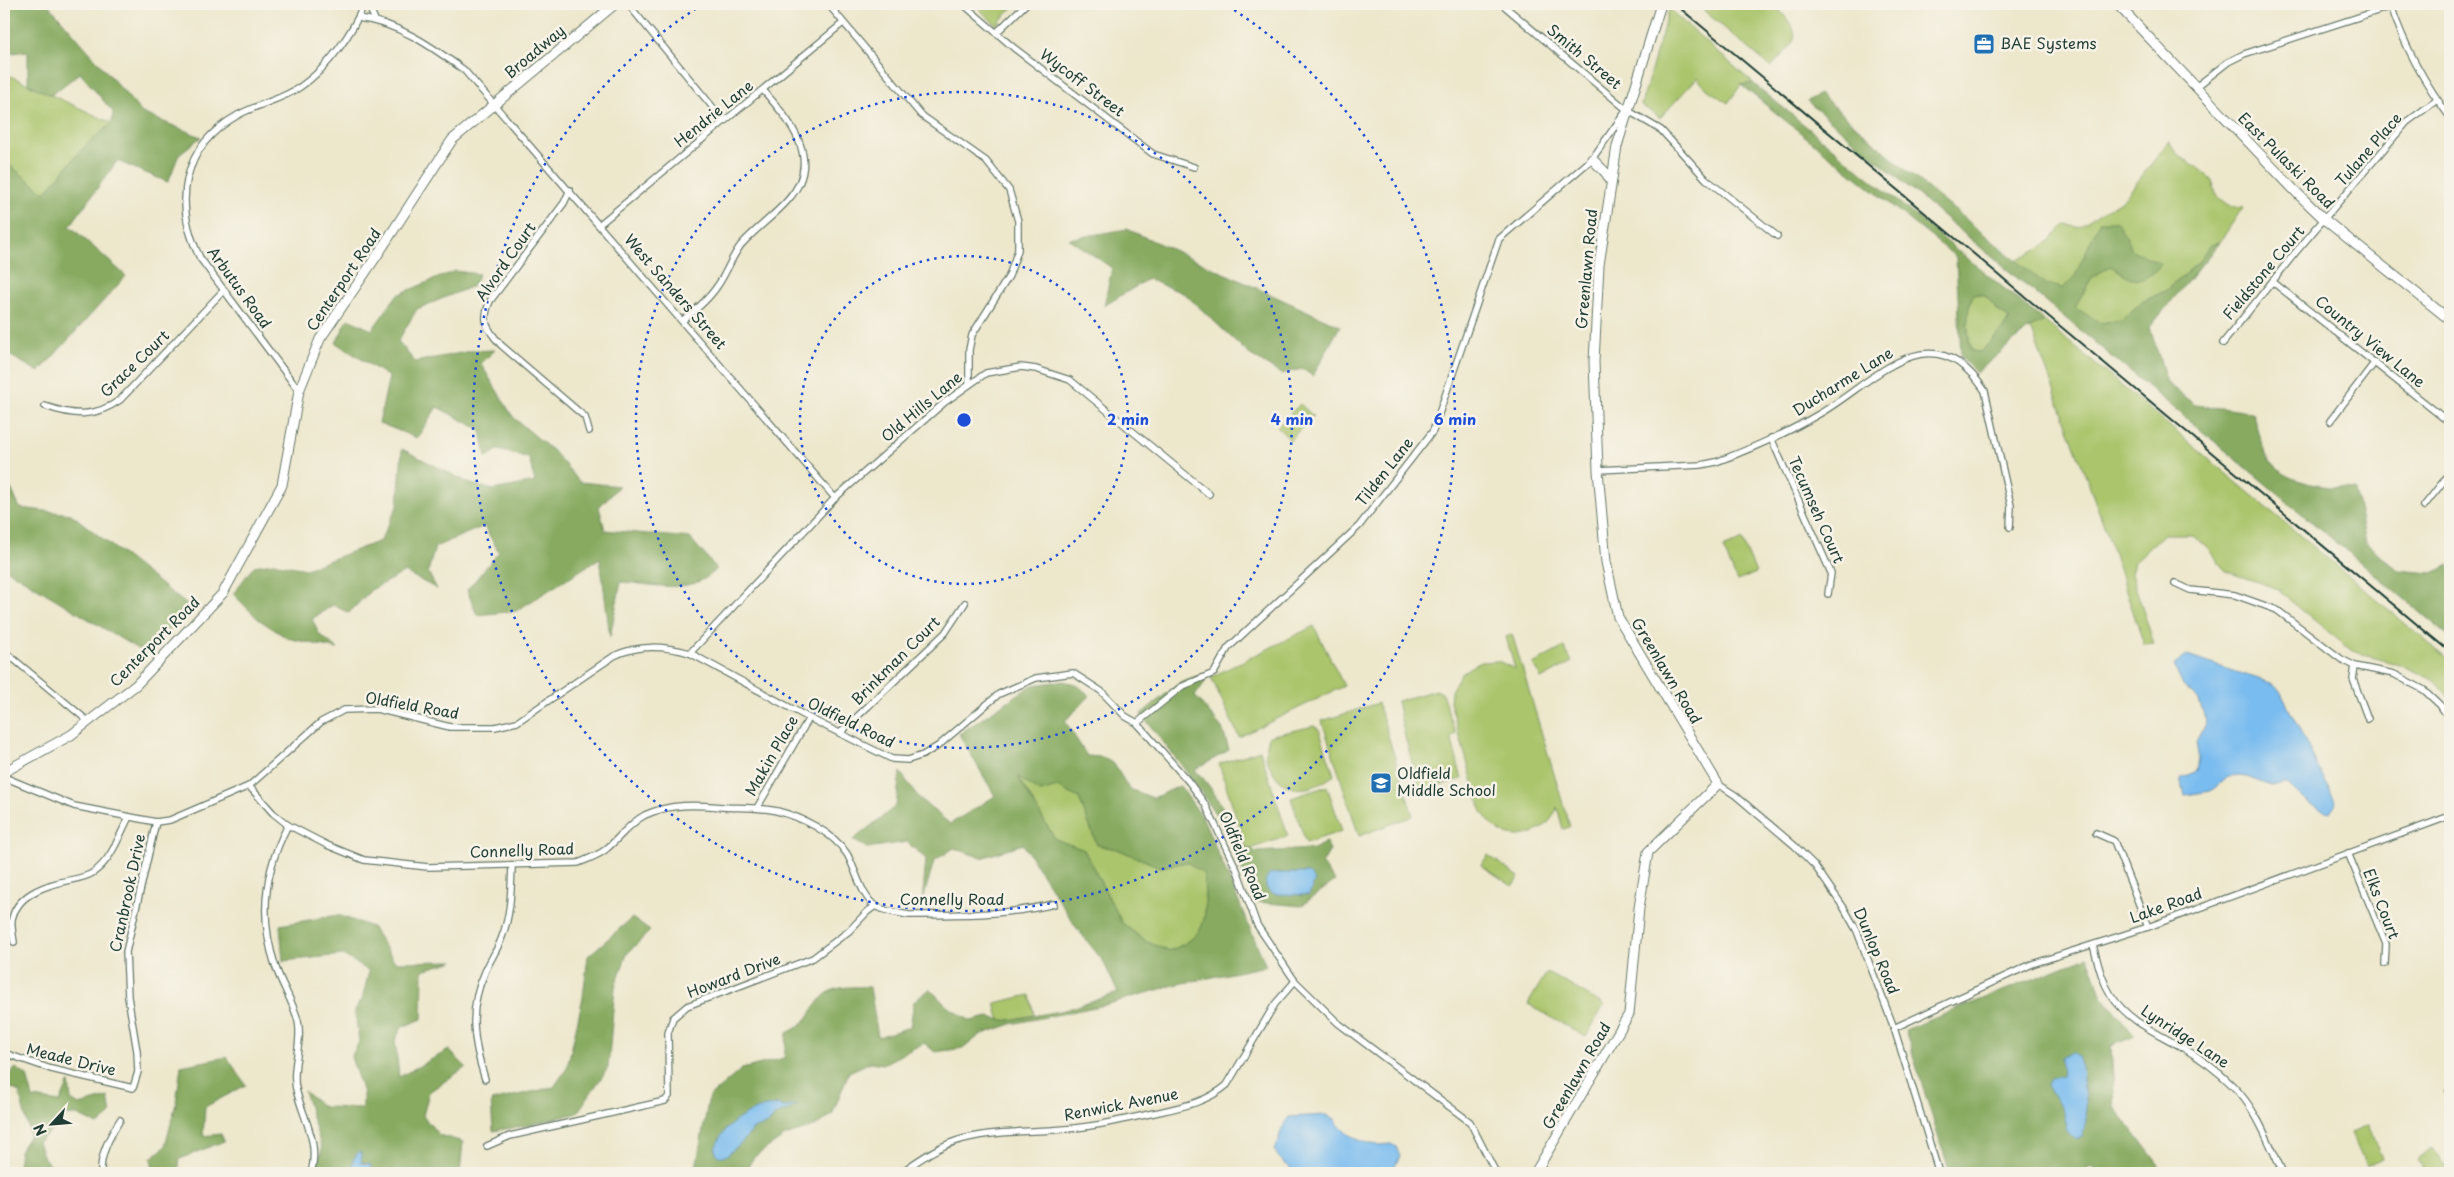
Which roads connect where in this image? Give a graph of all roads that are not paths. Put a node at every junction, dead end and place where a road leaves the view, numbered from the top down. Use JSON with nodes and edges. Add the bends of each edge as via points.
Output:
{"nodes":[{"id":1,"x":364,"y":4,"type":"edge"},
{"id":2,"x":368,"y":4,"type":"edge"},
{"id":3,"x":615,"y":4,"type":"edge"},
{"id":4,"x":628,"y":4,"type":"edge"},
{"id":5,"x":828,"y":4,"type":"edge"},
{"id":6,"x":963,"y":4,"type":"edge"},
{"id":7,"x":1026,"y":4,"type":"edge"},
{"id":8,"x":1502,"y":4,"type":"edge"},
{"id":9,"x":2117,"y":4,"type":"edge"},
{"id":10,"x":2399,"y":4,"type":"edge"},
{"id":11,"x":1658,"y":5,"type":"edge"},
{"id":12,"x":2391,"y":6,"type":"junction"},
{"id":13,"x":358,"y":18,"type":"junction"},
{"id":14,"x":375,"y":20,"type":"junction"},
{"id":15,"x":843,"y":23,"type":"junction"},
{"id":16,"x":996,"y":33,"type":"junction"},
{"id":17,"x":2196,"y":87,"type":"junction"},
{"id":18,"x":763,"y":90,"type":"junction"},
{"id":19,"x":2437,"y":100,"type":"junction"},
{"id":20,"x":494,"y":103,"type":"junction"},
{"id":21,"x":1627,"y":110,"type":"junction"},
{"id":22,"x":2450,"y":117,"type":"edge"},
{"id":23,"x":724,"y":121,"type":"junction"},
{"id":24,"x":1592,"y":160,"type":"junction"},
{"id":25,"x":1194,"y":168,"type":"dead end"},
{"id":26,"x":1610,"y":180,"type":"junction"},
{"id":27,"x":570,"y":190,"type":"junction"},
{"id":28,"x":2325,"y":220,"type":"junction"},
{"id":29,"x":600,"y":224,"type":"junction"},
{"id":30,"x":1777,"y":236,"type":"dead end"},
{"id":31,"x":2273,"y":282,"type":"junction"},
{"id":32,"x":224,"y":290,"type":"junction"},
{"id":33,"x":683,"y":320,"type":"junction"},
{"id":34,"x":2450,"y":320,"type":"edge"},
{"id":35,"x":2223,"y":343,"type":"dead end"},
{"id":36,"x":2375,"y":362,"type":"junction"},
{"id":37,"x":969,"y":384,"type":"junction"},
{"id":38,"x":299,"y":391,"type":"junction"},
{"id":39,"x":45,"y":406,"type":"dead end"},
{"id":40,"x":2330,"y":421,"type":"dead end"},
{"id":41,"x":2450,"y":423,"type":"edge"},
{"id":42,"x":589,"y":431,"type":"dead end"},
{"id":43,"x":1771,"y":438,"type":"junction"},
{"id":44,"x":1598,"y":470,"type":"junction"},
{"id":45,"x":2450,"y":473,"type":"edge"},
{"id":46,"x":1208,"y":494,"type":"dead end"},
{"id":47,"x":836,"y":498,"type":"junction"},
{"id":48,"x":2424,"y":506,"type":"dead end"},
{"id":49,"x":2010,"y":527,"type":"dead end"},
{"id":50,"x":2175,"y":583,"type":"dead end"},
{"id":51,"x":1828,"y":594,"type":"dead end"},
{"id":52,"x":965,"y":603,"type":"dead end"},
{"id":53,"x":4,"y":651,"type":"edge"},
{"id":54,"x":690,"y":653,"type":"junction"},
{"id":55,"x":2355,"y":666,"type":"junction"},
{"id":56,"x":809,"y":718,"type":"junction"},
{"id":57,"x":2368,"y":719,"type":"dead end"},
{"id":58,"x":2450,"y":720,"type":"edge"},
{"id":59,"x":88,"y":722,"type":"junction"},
{"id":60,"x":1137,"y":723,"type":"junction"},
{"id":61,"x":840,"y":733,"type":"junction"},
{"id":62,"x":4,"y":772,"type":"edge"},
{"id":63,"x":4,"y":776,"type":"edge"},
{"id":64,"x":1718,"y":784,"type":"junction"},
{"id":65,"x":249,"y":786,"type":"junction"},
{"id":66,"x":757,"y":808,"type":"junction"},
{"id":67,"x":2450,"y":816,"type":"edge"},
{"id":68,"x":129,"y":817,"type":"junction"},
{"id":69,"x":156,"y":822,"type":"junction"},
{"id":70,"x":288,"y":825,"type":"junction"},
{"id":71,"x":2096,"y":833,"type":"dead end"},
{"id":72,"x":2348,"y":853,"type":"junction"},
{"id":73,"x":512,"y":866,"type":"junction"},
{"id":74,"x":1054,"y":904,"type":"dead end"},
{"id":75,"x":875,"y":906,"type":"junction"},
{"id":76,"x":2148,"y":926,"type":"junction"},
{"id":77,"x":14,"y":942,"type":"dead end"},
{"id":78,"x":2093,"y":945,"type":"junction"},
{"id":79,"x":2385,"y":964,"type":"dead end"},
{"id":80,"x":1295,"y":981,"type":"junction"},
{"id":81,"x":1894,"y":1028,"type":"junction"},
{"id":82,"x":4,"y":1053,"type":"edge"},
{"id":83,"x":485,"y":1080,"type":"dead end"},
{"id":84,"x":133,"y":1088,"type":"joint"},
{"id":85,"x":120,"y":1120,"type":"dead end"},
{"id":86,"x":487,"y":1146,"type":"dead end"},
{"id":87,"x":101,"y":1173,"type":"edge"},
{"id":88,"x":311,"y":1173,"type":"edge"},
{"id":89,"x":900,"y":1173,"type":"edge"},
{"id":90,"x":1496,"y":1173,"type":"edge"},
{"id":91,"x":1536,"y":1173,"type":"edge"},
{"id":92,"x":1939,"y":1173,"type":"edge"},
{"id":93,"x":2282,"y":1173,"type":"edge"}],
"edges":[{"from":1,"to":13,"type":"street","name":"Arbutus Road"},
{"from":2,"to":14,"type":"street"},
{"from":3,"to":20,"type":"main road","name":"Broadway"},
{"from":4,"to":23,"type":"street"},
{"from":5,"to":15,"type":"street"},
{"from":6,"to":16,"type":"street","name":"Wycoff Street"},
{"from":7,"to":16,"type":"street"},
{"from":8,"to":21,"type":"street","name":"Smith Street"},
{"from":9,"to":17,"type":"main road","name":"East Pulaski Road"},
{"from":10,"to":12,"type":"street"},
{"from":11,"to":21,"type":"main road","name":"Greenlawn Road"},
{"from":12,"to":17,"type":"street","via":[[2244,54]]},
{"from":12,"to":19,"type":"street","via":[[2408,50]]},
{"from":13,"to":14,"type":"street","name":"West Sanders Street"},
{"from":13,"to":32,"type":"street","name":"Arbutus Road","via":[[326,62],[301,86],[284,97],[238,115],[216,130],[188,173],[184,212],[190,238],[200,258]]},
{"from":14,"to":20,"type":"street","name":"West Sanders Street","via":[[414,36],[438,51],[464,70]]},
{"from":15,"to":18,"type":"street","name":"Hendrie Lane"},
{"from":15,"to":37,"type":"street","via":[[920,115],[986,161],[1009,190],[1015,206],[1019,236],[1015,263],[972,335]]},
{"from":16,"to":25,"type":"street","name":"Wycoff Street","via":[[1153,154]]},
{"from":17,"to":28,"type":"main road","name":"East Pulaski Road"},
{"from":18,"to":23,"type":"street","name":"Hendrie Lane"},
{"from":18,"to":33,"type":"street","via":[[791,122],[799,138],[803,170],[799,184],[790,198],[749,236],[730,259],[710,296]]},
{"from":19,"to":22,"type":"street"},
{"from":19,"to":28,"type":"street","name":"Tulane Place","via":[[2407,122]]},
{"from":20,"to":27,"type":"street","name":"West Sanders Street"},
{"from":20,"to":38,"type":"main road","name":"Centerport Road","via":[[452,140],[320,339]]},
{"from":21,"to":24,"type":"street","name":"Tilden Lane"},
{"from":21,"to":26,"type":"main road","name":"Greenlawn Road"},
{"from":21,"to":30,"type":"street","name":"Smith Street","via":[[1662,130],[1706,180]]},
{"from":23,"to":29,"type":"street","name":"Hendrie Lane"},
{"from":24,"to":26,"type":"main road"},
{"from":24,"to":60,"type":"street","name":"Tilden Lane","via":[[1499,239],[1432,431],[1359,526],[1228,648],[1214,672],[1181,688]]},
{"from":26,"to":44,"type":"main road","name":"Greenlawn Road","via":[[1594,313]]},
{"from":27,"to":29,"type":"street","name":"West Sanders Street"},
{"from":27,"to":42,"type":"street","name":"Alvord Court","via":[[490,301],[485,322],[490,333],[502,345],[585,417]]},
{"from":28,"to":31,"type":"street","name":"Fieldstone Court"},
{"from":28,"to":34,"type":"main road","name":"East Pulaski Road"},
{"from":29,"to":33,"type":"street","name":"West Sanders Street"},
{"from":31,"to":35,"type":"street","name":"Fieldstone Court"},
{"from":31,"to":36,"type":"street","name":"Country View Lane"},
{"from":32,"to":38,"type":"street","name":"Arbutus Road"},
{"from":32,"to":39,"type":"street","name":"Grace Court","via":[[120,400],[107,409],[77,414]]},
{"from":33,"to":47,"type":"street","name":"West Sanders Street"},
{"from":36,"to":40,"type":"street"},
{"from":36,"to":41,"type":"street","name":"Country View Lane"},
{"from":37,"to":46,"type":"street","name":"Old Hills Lane","via":[[986,372],[1020,367],[1070,380]]},
{"from":37,"to":47,"type":"street","name":"Old Hills Lane"},
{"from":38,"to":59,"type":"main road","name":"Centerport Road","via":[[282,485],[223,593],[136,685]]},
{"from":43,"to":44,"type":"street","name":"Ducharme Lane","via":[[1702,465]]},
{"from":43,"to":49,"type":"street","name":"Ducharme Lane","via":[[1820,414],[1902,358],[1928,353],[1945,355],[1968,370],[1985,391],[2011,506]]},
{"from":43,"to":51,"type":"street","name":"Tecumseh Court","via":[[1831,573]]},
{"from":44,"to":64,"type":"main road","name":"Greenlawn Road","via":[[1606,562],[1618,617]]},
{"from":45,"to":48,"type":"street"},
{"from":47,"to":54,"type":"street","name":"Old Hills Lane"},
{"from":50,"to":55,"type":"street","via":[[2190,590],[2235,595],[2277,610]]},
{"from":52,"to":61,"type":"street","name":"Brinkman Court","via":[[945,633]]},
{"from":53,"to":59,"type":"street"},
{"from":54,"to":56,"type":"street","name":"Oldfield Road"},
{"from":54,"to":65,"type":"street","name":"Oldfield Road","via":[[669,647],[628,649],[600,664],[517,722],[495,727],[450,727],[377,709],[344,710],[321,722]]},
{"from":55,"to":57,"type":"street","via":[[2353,679]]},
{"from":55,"to":58,"type":"street","via":[[2394,674],[2424,690]]},
{"from":56,"to":61,"type":"street","name":"Oldfield Road"},
{"from":56,"to":66,"type":"street","name":"Makin Place"},
{"from":59,"to":62,"type":"main road","name":"Centerport Road"},
{"from":60,"to":61,"type":"street","name":"Oldfield Road","via":[[1125,716],[1101,690],[1073,673],[1036,678],[999,694],[938,746],[908,760],[892,759]]},
{"from":60,"to":80,"type":"street","name":"Oldfield Road","via":[[1205,804],[1237,870],[1257,925]]},
{"from":63,"to":68,"type":"street","name":"Oldfield Road","via":[[74,806]]},
{"from":64,"to":81,"type":"street","name":"Dunlop Road","via":[[1735,794],[1795,846],[1824,879],[1857,931]]},
{"from":64,"to":91,"type":"main road","name":"Greenlawn Road","via":[[1648,852],[1629,1014]]},
{"from":65,"to":69,"type":"street","name":"Oldfield Road","via":[[170,820]]},
{"from":65,"to":70,"type":"street","name":"Connelly Road"},
{"from":66,"to":73,"type":"street","name":"Connelly Road","via":[[681,805],[664,809],[630,824],[593,858],[578,863]]},
{"from":66,"to":75,"type":"street","name":"Connelly Road","via":[[777,811],[813,825],[838,843]]},
{"from":67,"to":72,"type":"street","name":"Lake Road"},
{"from":68,"to":69,"type":"street","name":"Oldfield Road"},
{"from":68,"to":77,"type":"street","via":[[110,854],[97,870],[28,895],[12,920]]},
{"from":69,"to":84,"type":"street","name":"Cranbrook Drive","via":[[126,952],[127,989],[137,1051],[138,1072]]},
{"from":70,"to":73,"type":"street","name":"Connelly Road","via":[[346,854],[386,864]]},
{"from":70,"to":88,"type":"street","via":[[271,864],[267,922],[275,966],[298,1022],[296,1088],[312,1131]]},
{"from":71,"to":76,"type":"street","via":[[2114,841]]},
{"from":72,"to":76,"type":"street","name":"Lake Road"},
{"from":72,"to":79,"type":"street","name":"Elks Court","via":[[2386,944]]},
{"from":73,"to":83,"type":"street","via":[[508,919],[479,986],[475,1004],[474,1042]]},
{"from":74,"to":75,"type":"street","name":"Connelly Road","via":[[998,914],[909,915]]},
{"from":75,"to":86,"type":"street","name":"Howard Drive","via":[[850,931],[814,958],[687,1006],[673,1018],[668,1033],[669,1096],[665,1100],[510,1136]]},
{"from":76,"to":78,"type":"street","name":"Lake Road"},
{"from":78,"to":81,"type":"street","name":"Lake Road","via":[[2032,964]]},
{"from":78,"to":93,"type":"street","name":"Lynridge Lane","via":[[2101,975],[2112,996],[2129,1016],[2211,1066],[2246,1101],[2261,1125]]},
{"from":80,"to":89,"type":"street","name":"Renwick Avenue","via":[[1275,1004],[1228,1085],[1202,1102],[1084,1128],[1008,1132],[963,1139],[939,1148]]},
{"from":80,"to":90,"type":"street","name":"Oldfield Road","via":[[1338,1023],[1470,1122]]},
{"from":81,"to":92,"type":"street","name":"Dunlop Road"},
{"from":82,"to":84,"type":"street","name":"Meade Drive","via":[[51,1069]]},
{"from":85,"to":87,"type":"street","via":[[109,1138]]}]}
